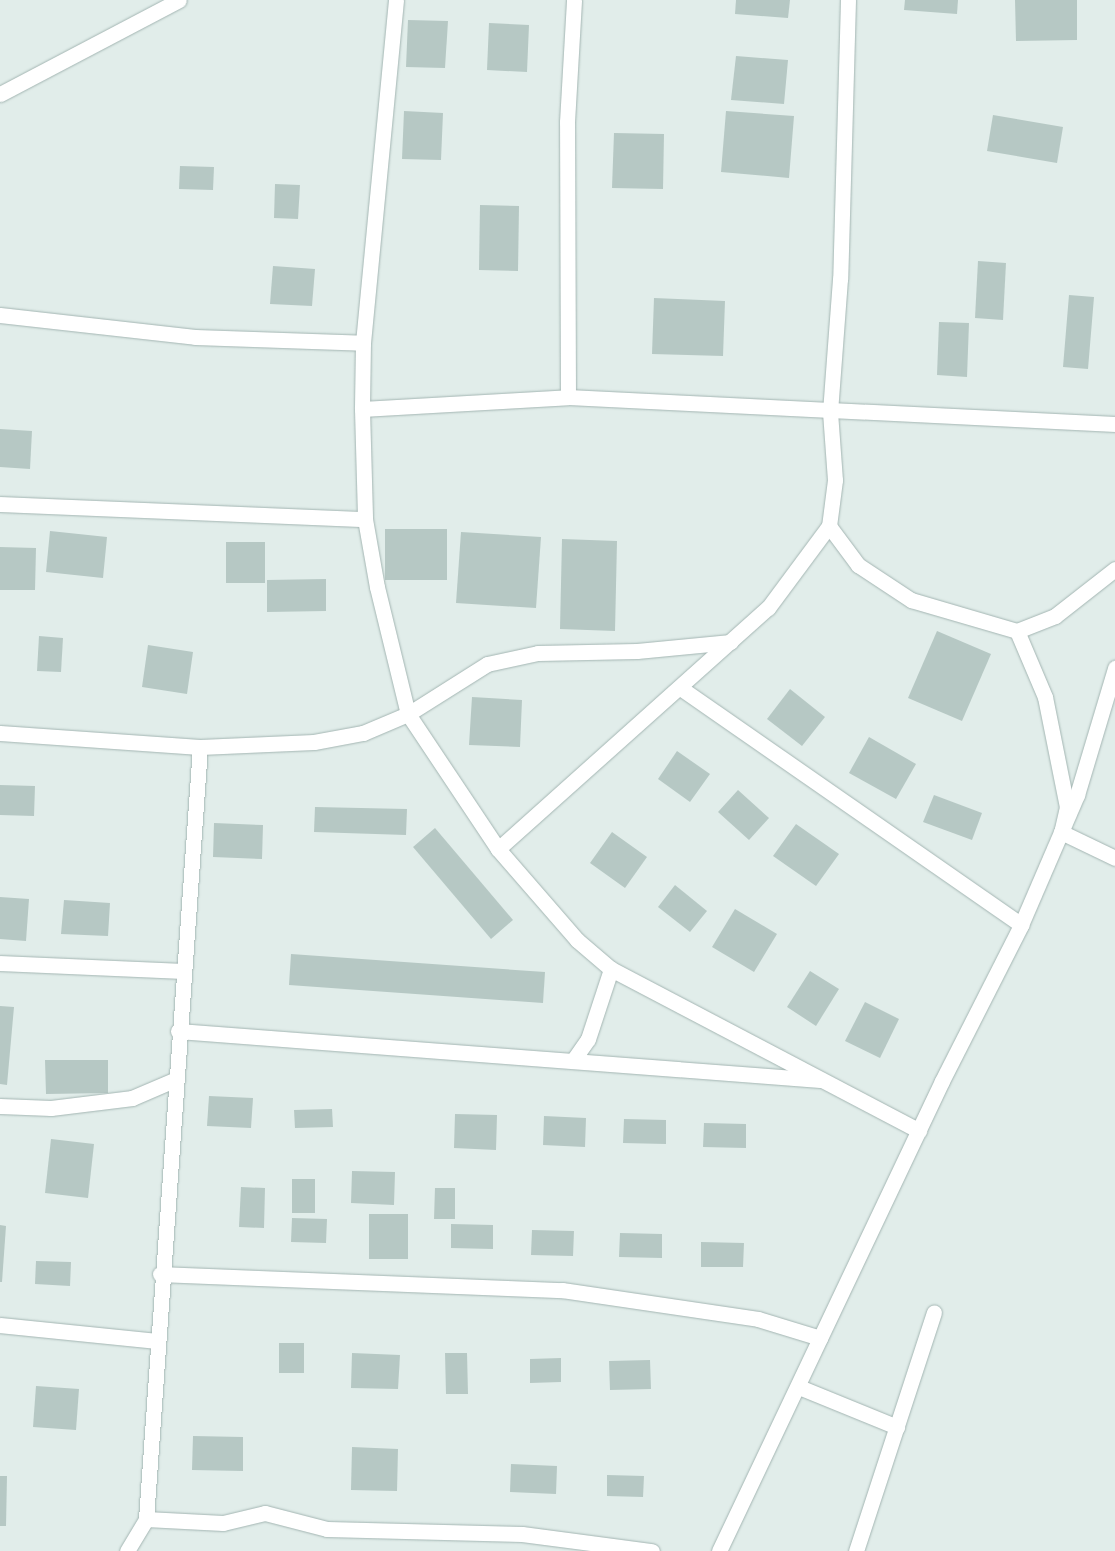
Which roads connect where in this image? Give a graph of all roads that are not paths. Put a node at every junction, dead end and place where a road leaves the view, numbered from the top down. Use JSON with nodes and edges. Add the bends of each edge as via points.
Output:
{"nodes":[{"id":1,"x":179,"y":0,"type":"edge"},
{"id":2,"x":396,"y":0,"type":"edge"},
{"id":3,"x":574,"y":0,"type":"edge"},
{"id":4,"x":848,"y":0,"type":"edge"},
{"id":5,"x":0,"y":94,"type":"edge"},
{"id":6,"x":0,"y":316,"type":"edge"},
{"id":7,"x":363,"y":343,"type":"junction"},
{"id":8,"x":568,"y":397,"type":"junction"},
{"id":9,"x":362,"y":409,"type":"junction"},
{"id":10,"x":830,"y":412,"type":"junction"},
{"id":11,"x":1115,"y":424,"type":"edge"},
{"id":12,"x":0,"y":504,"type":"edge"},
{"id":13,"x":365,"y":519,"type":"junction"},
{"id":14,"x":829,"y":526,"type":"junction"},
{"id":15,"x":1115,"y":569,"type":"edge"},
{"id":16,"x":1017,"y":631,"type":"junction"},
{"id":17,"x":732,"y":642,"type":"junction"},
{"id":18,"x":1115,"y":668,"type":"edge"},
{"id":19,"x":682,"y":689,"type":"junction"},
{"id":20,"x":408,"y":714,"type":"junction"},
{"id":21,"x":0,"y":734,"type":"edge"},
{"id":22,"x":200,"y":747,"type":"junction"},
{"id":23,"x":1061,"y":832,"type":"junction"},
{"id":24,"x":498,"y":849,"type":"junction"},
{"id":25,"x":1115,"y":858,"type":"edge"},
{"id":26,"x":1021,"y":926,"type":"junction"},
{"id":27,"x":0,"y":963,"type":"edge"},
{"id":28,"x":611,"y":969,"type":"junction"},
{"id":29,"x":182,"y":971,"type":"junction"},
{"id":30,"x":178,"y":1031,"type":"junction"},
{"id":31,"x":574,"y":1059,"type":"junction"},
{"id":32,"x":174,"y":1080,"type":"junction"},
{"id":33,"x":829,"y":1080,"type":"junction"},
{"id":34,"x":0,"y":1106,"type":"edge"},
{"id":35,"x":919,"y":1131,"type":"junction"},
{"id":36,"x":160,"y":1274,"type":"junction"},
{"id":37,"x":934,"y":1312,"type":"dead end"},
{"id":38,"x":0,"y":1325,"type":"edge"},
{"id":39,"x":820,"y":1338,"type":"junction"},
{"id":40,"x":157,"y":1341,"type":"junction"},
{"id":41,"x":799,"y":1387,"type":"junction"},
{"id":42,"x":897,"y":1426,"type":"junction"},
{"id":43,"x":146,"y":1519,"type":"junction"},
{"id":44,"x":128,"y":1551,"type":"edge"},
{"id":45,"x":652,"y":1551,"type":"edge"},
{"id":46,"x":720,"y":1551,"type":"edge"},
{"id":47,"x":856,"y":1551,"type":"edge"}],
"edges":[{"from":1,"to":5,"type":"street"},
{"from":2,"to":7,"type":"street"},
{"from":3,"to":8,"type":"street","via":[[567,122]]},
{"from":4,"to":10,"type":"street","via":[[840,279]]},
{"from":6,"to":7,"type":"street","via":[[194,337]]},
{"from":7,"to":9,"type":"street"},
{"from":8,"to":9,"type":"street"},
{"from":8,"to":10,"type":"street"},
{"from":9,"to":13,"type":"street"},
{"from":10,"to":11,"type":"street"},
{"from":10,"to":14,"type":"street","via":[[836,480]]},
{"from":12,"to":13,"type":"street"},
{"from":13,"to":20,"type":"street","via":[[377,587]]},
{"from":14,"to":16,"type":"street","via":[[858,565],[911,600]]},
{"from":14,"to":17,"type":"street","via":[[768,608]]},
{"from":15,"to":16,"type":"street","via":[[1055,616]]},
{"from":16,"to":23,"type":"street","via":[[1044,697],[1068,807]]},
{"from":17,"to":19,"type":"street"},
{"from":17,"to":20,"type":"street","via":[[637,651],[538,652],[487,664]]},
{"from":18,"to":23,"type":"street"},
{"from":19,"to":24,"type":"street"},
{"from":19,"to":26,"type":"street"},
{"from":20,"to":22,"type":"street","via":[[363,734],[314,742]]},
{"from":20,"to":24,"type":"street"},
{"from":21,"to":22,"type":"street"},
{"from":22,"to":29,"type":"street"},
{"from":23,"to":25,"type":"street"},
{"from":23,"to":26,"type":"street"},
{"from":24,"to":28,"type":"street","via":[[577,940]]},
{"from":26,"to":35,"type":"street"},
{"from":27,"to":29,"type":"street"},
{"from":28,"to":31,"type":"street","via":[[588,1038]]},
{"from":28,"to":33,"type":"street"},
{"from":29,"to":30,"type":"street"},
{"from":30,"to":31,"type":"street"},
{"from":30,"to":32,"type":"street"},
{"from":31,"to":33,"type":"street"},
{"from":32,"to":34,"type":"street","via":[[132,1098],[51,1108]]},
{"from":32,"to":36,"type":"street"},
{"from":33,"to":35,"type":"street"},
{"from":35,"to":39,"type":"street"},
{"from":36,"to":39,"type":"street","via":[[369,1286],[562,1290],[758,1319]]},
{"from":36,"to":40,"type":"street"},
{"from":37,"to":42,"type":"street"},
{"from":38,"to":40,"type":"street"},
{"from":39,"to":41,"type":"street"},
{"from":40,"to":43,"type":"street"},
{"from":41,"to":42,"type":"street"},
{"from":41,"to":46,"type":"street"},
{"from":42,"to":47,"type":"street"},
{"from":43,"to":44,"type":"street"},
{"from":43,"to":45,"type":"street","via":[[223,1523],[265,1513],[327,1529],[522,1534]]}]}
